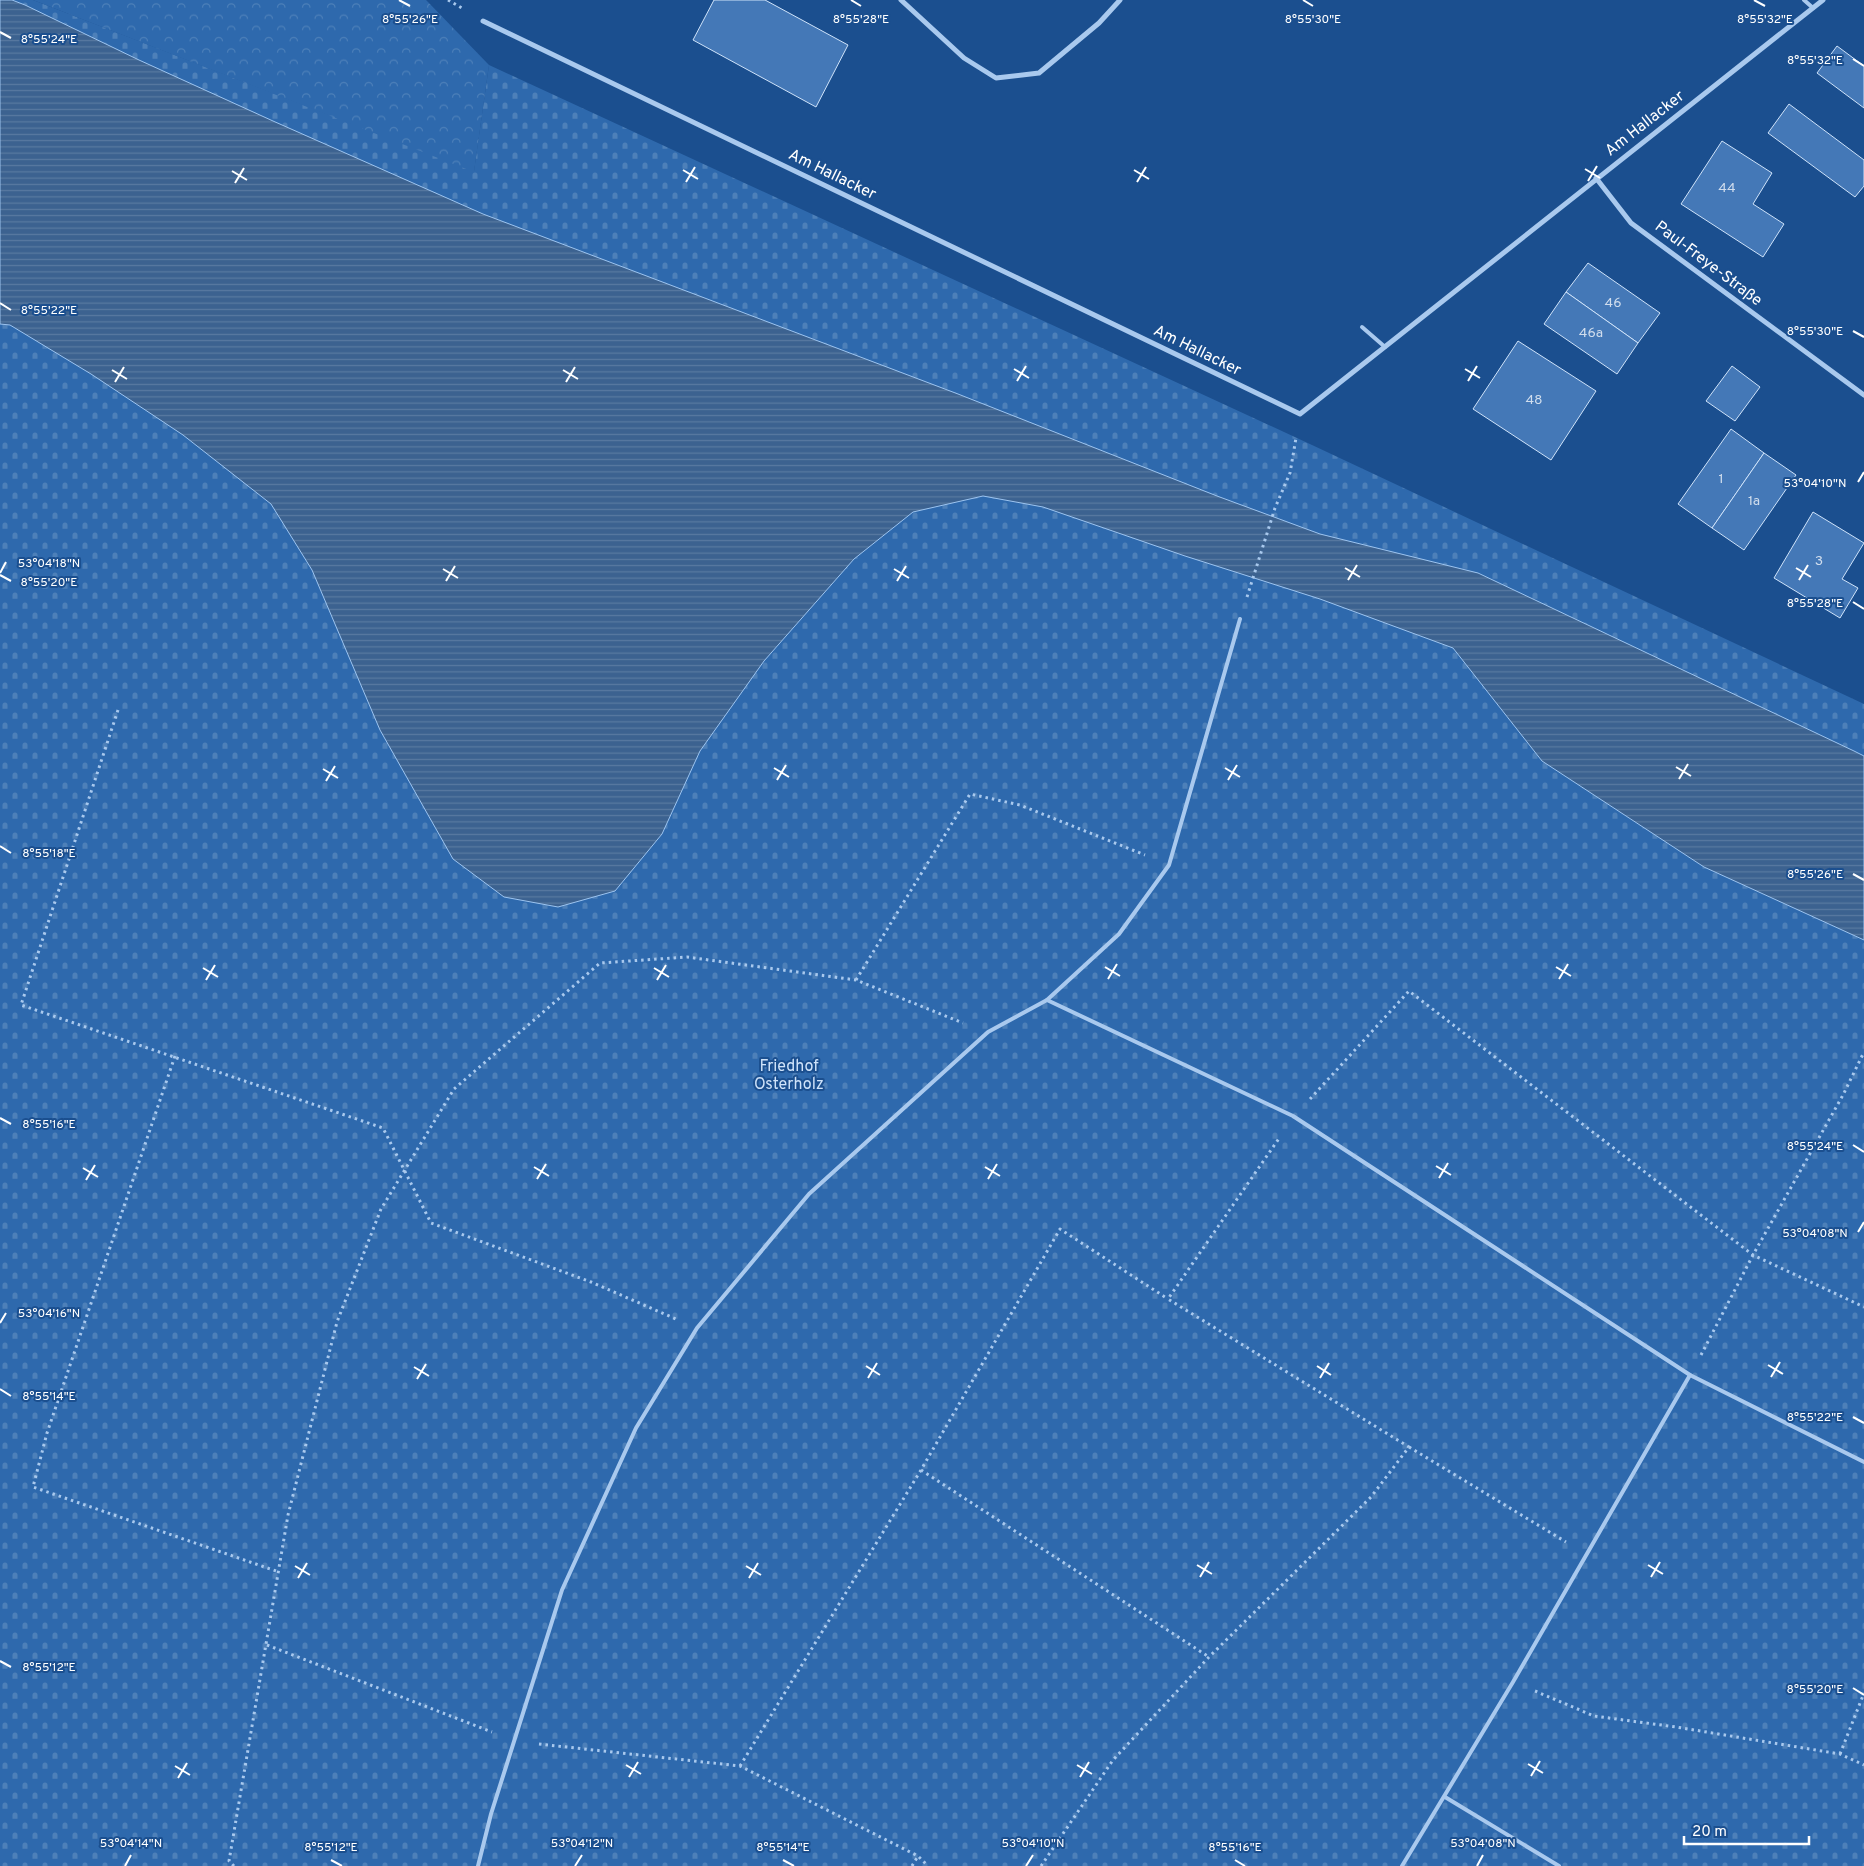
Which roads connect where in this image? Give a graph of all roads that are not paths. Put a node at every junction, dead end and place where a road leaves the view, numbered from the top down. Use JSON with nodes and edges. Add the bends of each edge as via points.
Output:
{"nodes":[{"id":1,"x":901,"y":0,"type":"edge"},
{"id":2,"x":1120,"y":0,"type":"edge"},
{"id":3,"x":1804,"y":0,"type":"edge"},
{"id":4,"x":1823,"y":0,"type":"edge"},
{"id":5,"x":1813,"y":8,"type":"junction"},
{"id":6,"x":483,"y":21,"type":"dead end"},
{"id":7,"x":1596,"y":178,"type":"junction"},
{"id":8,"x":1362,"y":327,"type":"dead end"},
{"id":9,"x":1385,"y":348,"type":"junction"},
{"id":10,"x":1864,"y":395,"type":"edge"},
{"id":11,"x":1240,"y":619,"type":"road end"},
{"id":12,"x":1047,"y":1000,"type":"junction"},
{"id":13,"x":1690,"y":1375,"type":"junction"},
{"id":14,"x":1864,"y":1462,"type":"edge"},
{"id":15,"x":1445,"y":1797,"type":"junction"},
{"id":16,"x":478,"y":1866,"type":"edge"},
{"id":17,"x":1402,"y":1866,"type":"edge"},
{"id":18,"x":1558,"y":1866,"type":"edge"}],
"edges":[{"from":1,"to":2,"type":"street","via":[[964,58],[996,78],[1039,73],[1099,23]]},
{"from":3,"to":5,"type":"lane"},
{"from":4,"to":5,"type":"street","name":"Am Hallacker"},
{"from":5,"to":7,"type":"street","name":"Am Hallacker"},
{"from":6,"to":9,"type":"street","name":"Am Hallacker","via":[[1300,414]]},
{"from":7,"to":9,"type":"street","name":"Am Hallacker"},
{"from":7,"to":10,"type":"street","name":"Paul-Freye-Straße","via":[[1631,223]]},
{"from":8,"to":9,"type":"lane"},
{"from":11,"to":12,"type":"lane","via":[[1170,865],[1119,934]]},
{"from":12,"to":13,"type":"lane","via":[[1294,1116]]},
{"from":12,"to":16,"type":"lane","via":[[988,1032],[808,1194],[697,1328],[636,1428],[562,1590],[491,1814]]},
{"from":13,"to":14,"type":"lane"},
{"from":13,"to":15,"type":"lane"},
{"from":15,"to":17,"type":"lane"},
{"from":15,"to":18,"type":"lane"}]}
